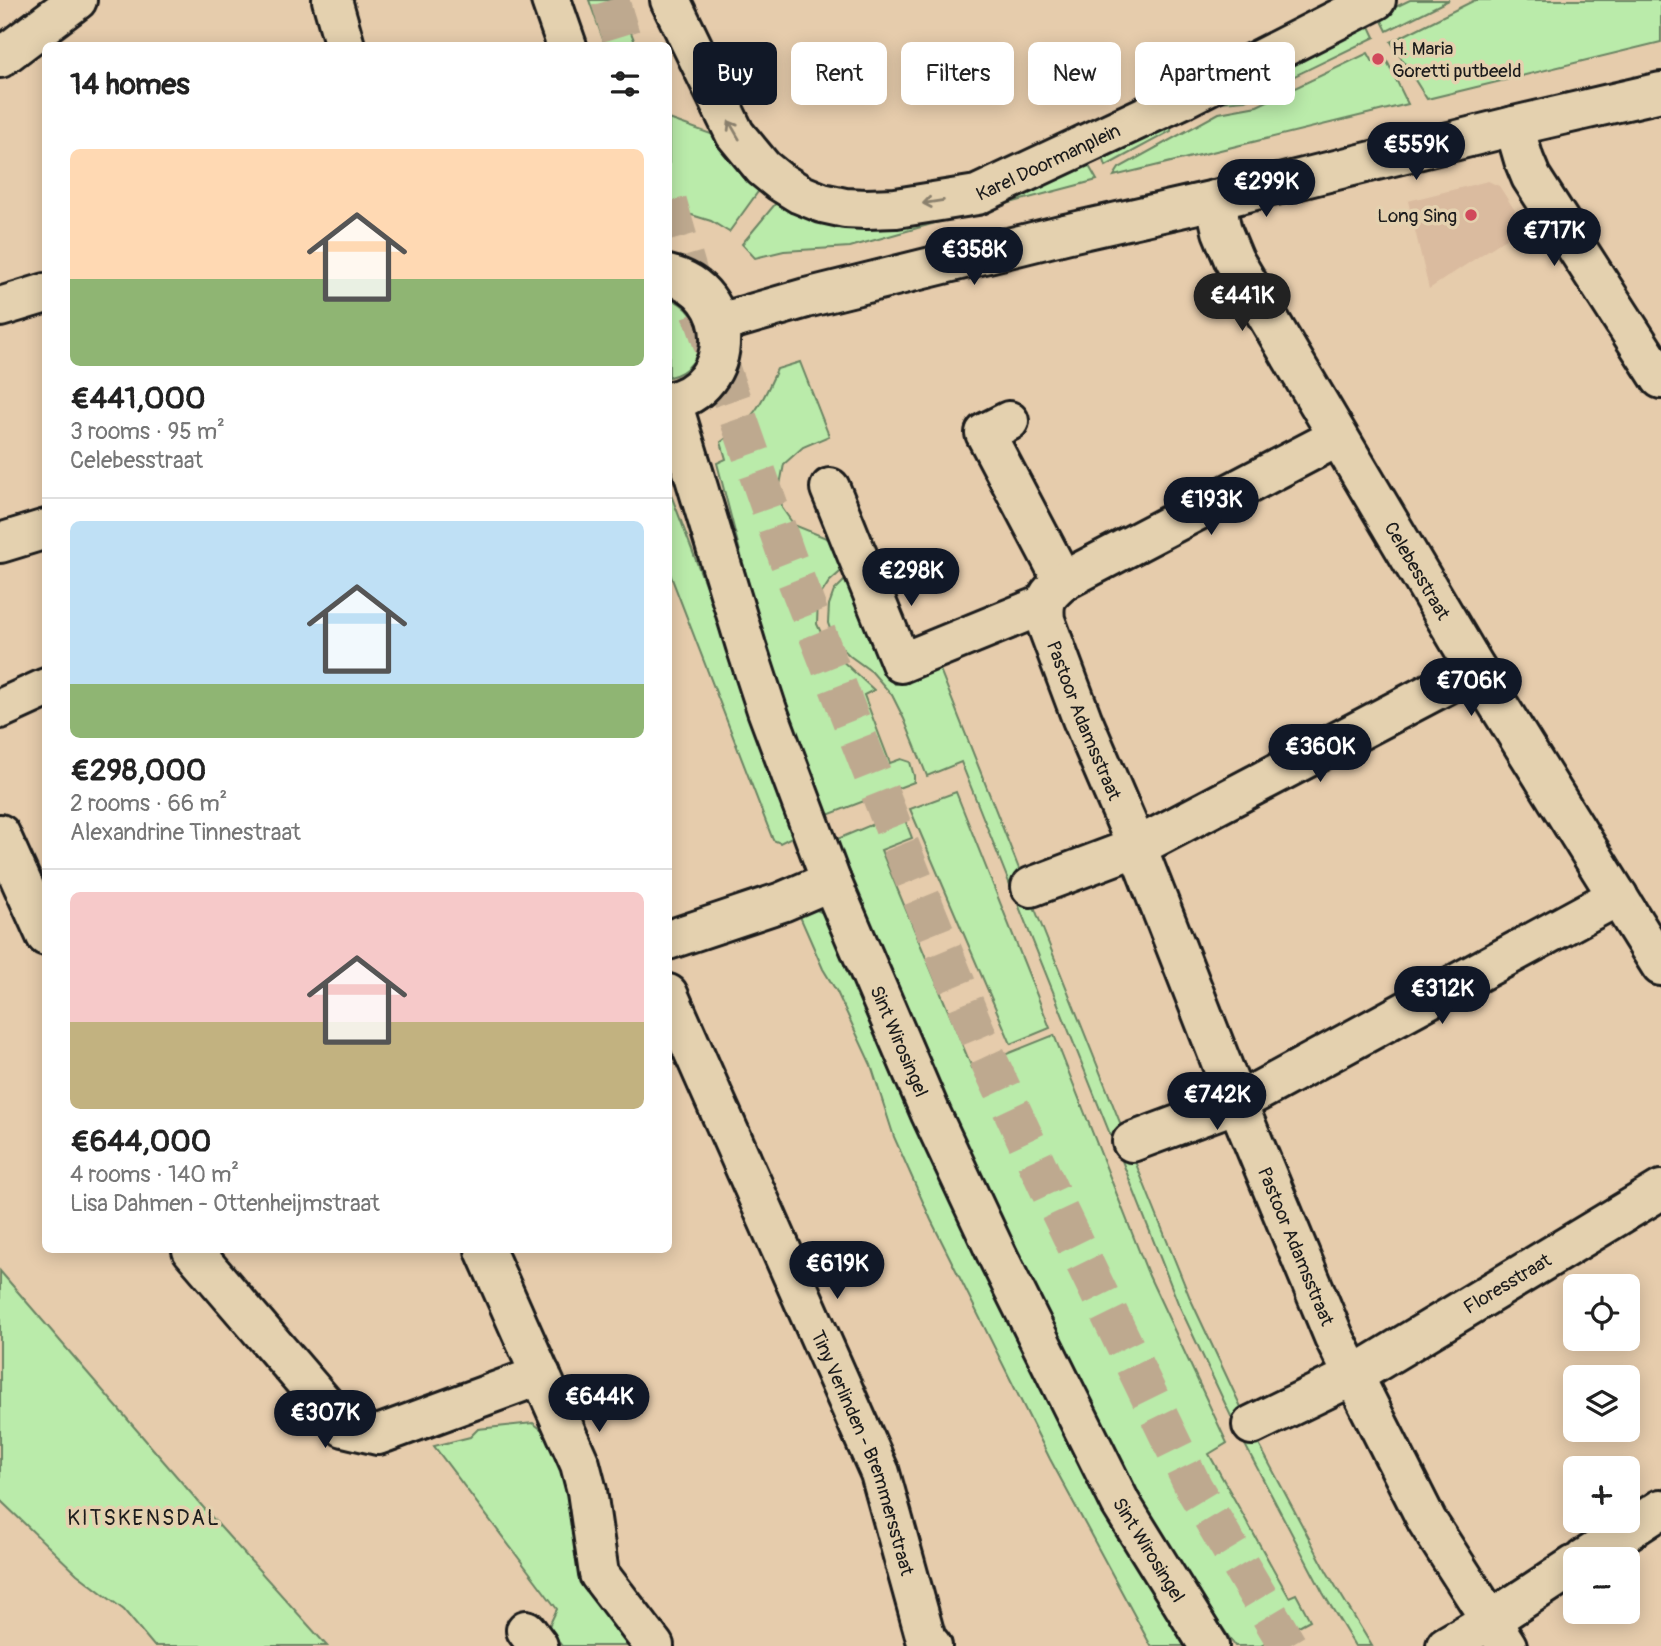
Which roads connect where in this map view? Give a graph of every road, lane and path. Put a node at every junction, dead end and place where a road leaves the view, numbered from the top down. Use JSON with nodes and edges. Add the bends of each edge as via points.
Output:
{"nodes":[{"id":1,"x":77,"y":0,"type":"edge"},
{"id":2,"x":332,"y":0,"type":"edge"},
{"id":3,"x":551,"y":0,"type":"edge"},
{"id":4,"x":670,"y":0,"type":"edge"},
{"id":5,"x":1355,"y":5,"type":"edge"},
{"id":6,"x":344,"y":42,"type":"edge"},
{"id":7,"x":566,"y":42,"type":"edge"},
{"id":8,"x":0,"y":58,"type":"edge"},
{"id":9,"x":1661,"y":92,"type":"edge"},
{"id":10,"x":1514,"y":126,"type":"junction"},
{"id":11,"x":1215,"y":200,"type":"junction"},
{"id":12,"x":672,"y":276,"type":"edge"},
{"id":13,"x":42,"y":294,"type":"edge"},
{"id":14,"x":0,"y":307,"type":"edge"},
{"id":15,"x":720,"y":323,"type":"junction"},
{"id":16,"x":1661,"y":379,"type":"edge"},
{"id":17,"x":672,"y":401,"type":"edge"},
{"id":18,"x":672,"y":408,"type":"edge"},
{"id":19,"x":1009,"y":421,"type":"dead end"},
{"id":20,"x":1338,"y":436,"type":"junction"},
{"id":21,"x":830,"y":488,"type":"dead end"},
{"id":22,"x":42,"y":529,"type":"edge"},
{"id":23,"x":0,"y":543,"type":"edge"},
{"id":24,"x":1052,"y":593,"type":"junction"},
{"id":25,"x":1476,"y":669,"type":"junction"},
{"id":26,"x":42,"y":690,"type":"edge"},
{"id":27,"x":0,"y":709,"type":"edge"},
{"id":28,"x":0,"y":834,"type":"edge"},
{"id":29,"x":1137,"y":847,"type":"junction"},
{"id":30,"x":831,"y":881,"type":"junction"},
{"id":31,"x":1031,"y":887,"type":"dead end"},
{"id":32,"x":1618,"y":896,"type":"junction"},
{"id":33,"x":42,"y":927,"type":"edge"},
{"id":34,"x":672,"y":939,"type":"edge"},
{"id":35,"x":1661,"y":966,"type":"edge"},
{"id":36,"x":672,"y":1003,"type":"edge"},
{"id":37,"x":1237,"y":1103,"type":"junction"},
{"id":38,"x":1132,"y":1142,"type":"dead end"},
{"id":39,"x":1661,"y":1190,"type":"edge"},
{"id":40,"x":195,"y":1253,"type":"edge"},
{"id":41,"x":486,"y":1253,"type":"edge"},
{"id":42,"x":541,"y":1376,"type":"junction"},
{"id":43,"x":1353,"y":1376,"type":"junction"},
{"id":44,"x":1252,"y":1425,"type":"dead end"},
{"id":45,"x":1661,"y":1509,"type":"edge"},
{"id":46,"x":1602,"y":1547,"type":"edge"},
{"id":47,"x":1563,"y":1576,"type":"edge"},
{"id":48,"x":1499,"y":1633,"type":"edge"},
{"id":49,"x":654,"y":1646,"type":"edge"},
{"id":50,"x":932,"y":1646,"type":"edge"},
{"id":51,"x":1209,"y":1646,"type":"edge"},
{"id":52,"x":1446,"y":1646,"type":"edge"}],
"edges":[{"from":1,"to":8,"type":"street"},
{"from":2,"to":6,"type":"street"},
{"from":3,"to":7,"type":"street"},
{"from":5,"to":4,"type":"street","name":"Karel Doormanplein","one_way":true,"via":[[1184,98],[977,195],[866,209],[822,203],[763,168],[735,134]]},
{"from":9,"to":10,"type":"street"},
{"from":10,"to":11,"type":"street"},
{"from":10,"to":16,"type":"street","via":[[1531,177]]},
{"from":11,"to":15,"type":"street","via":[[806,298]]},
{"from":11,"to":20,"type":"street","name":"Celebesstraat","via":[[1234,260]]},
{"from":12,"to":15,"type":"street","via":[[702,293]]},
{"from":13,"to":14,"type":"street"},
{"from":15,"to":17,"type":"street","via":[[722,339],[711,374],[684,398]]},
{"from":18,"to":30,"type":"street","name":"Sint Wirosingel","via":[[750,659]]},
{"from":19,"to":24,"type":"street","name":"Pastoor Adamsstraat","via":[[985,433]]},
{"from":20,"to":24,"type":"street"},
{"from":20,"to":25,"type":"street","name":"Celebesstraat"},
{"from":21,"to":24,"type":"street","via":[[901,663]]},
{"from":22,"to":23,"type":"street"},
{"from":24,"to":29,"type":"street","name":"Pastoor Adamsstraat","via":[[1045,620]]},
{"from":25,"to":29,"type":"street"},
{"from":25,"to":32,"type":"street","name":"Celebesstraat"},
{"from":26,"to":27,"type":"street"},
{"from":28,"to":33,"type":"street"},
{"from":29,"to":31,"type":"street"},
{"from":29,"to":37,"type":"street","name":"Pastoor Adamsstraat"},
{"from":30,"to":34,"type":"street"},
{"from":30,"to":51,"type":"street","name":"Sint Wirosingel","via":[[931,1114],[1067,1398],[1121,1504]]},
{"from":32,"to":35,"type":"street","name":"Celebesstraat"},
{"from":32,"to":37,"type":"street"},
{"from":36,"to":50,"type":"street","name":"Tiny Verlinden - Bremmersstraat","via":[[880,1473],[926,1639]]},
{"from":37,"to":38,"type":"street"},
{"from":37,"to":43,"type":"street","name":"Pastoor Adamsstraat"},
{"from":39,"to":43,"type":"street","name":"Floresstraat"},
{"from":40,"to":42,"type":"street","via":[[344,1427],[378,1435]]},
{"from":41,"to":42,"type":"street"},
{"from":42,"to":49,"type":"street","via":[[580,1464],[599,1574]]},
{"from":43,"to":44,"type":"street","name":"Floresstraat"},
{"from":43,"to":48,"type":"street","name":"Pastoor Adamsstraat","via":[[1427,1521]]},
{"from":45,"to":46,"type":"street"},
{"from":47,"to":48,"type":"street"},
{"from":48,"to":52,"type":"street"}]}
